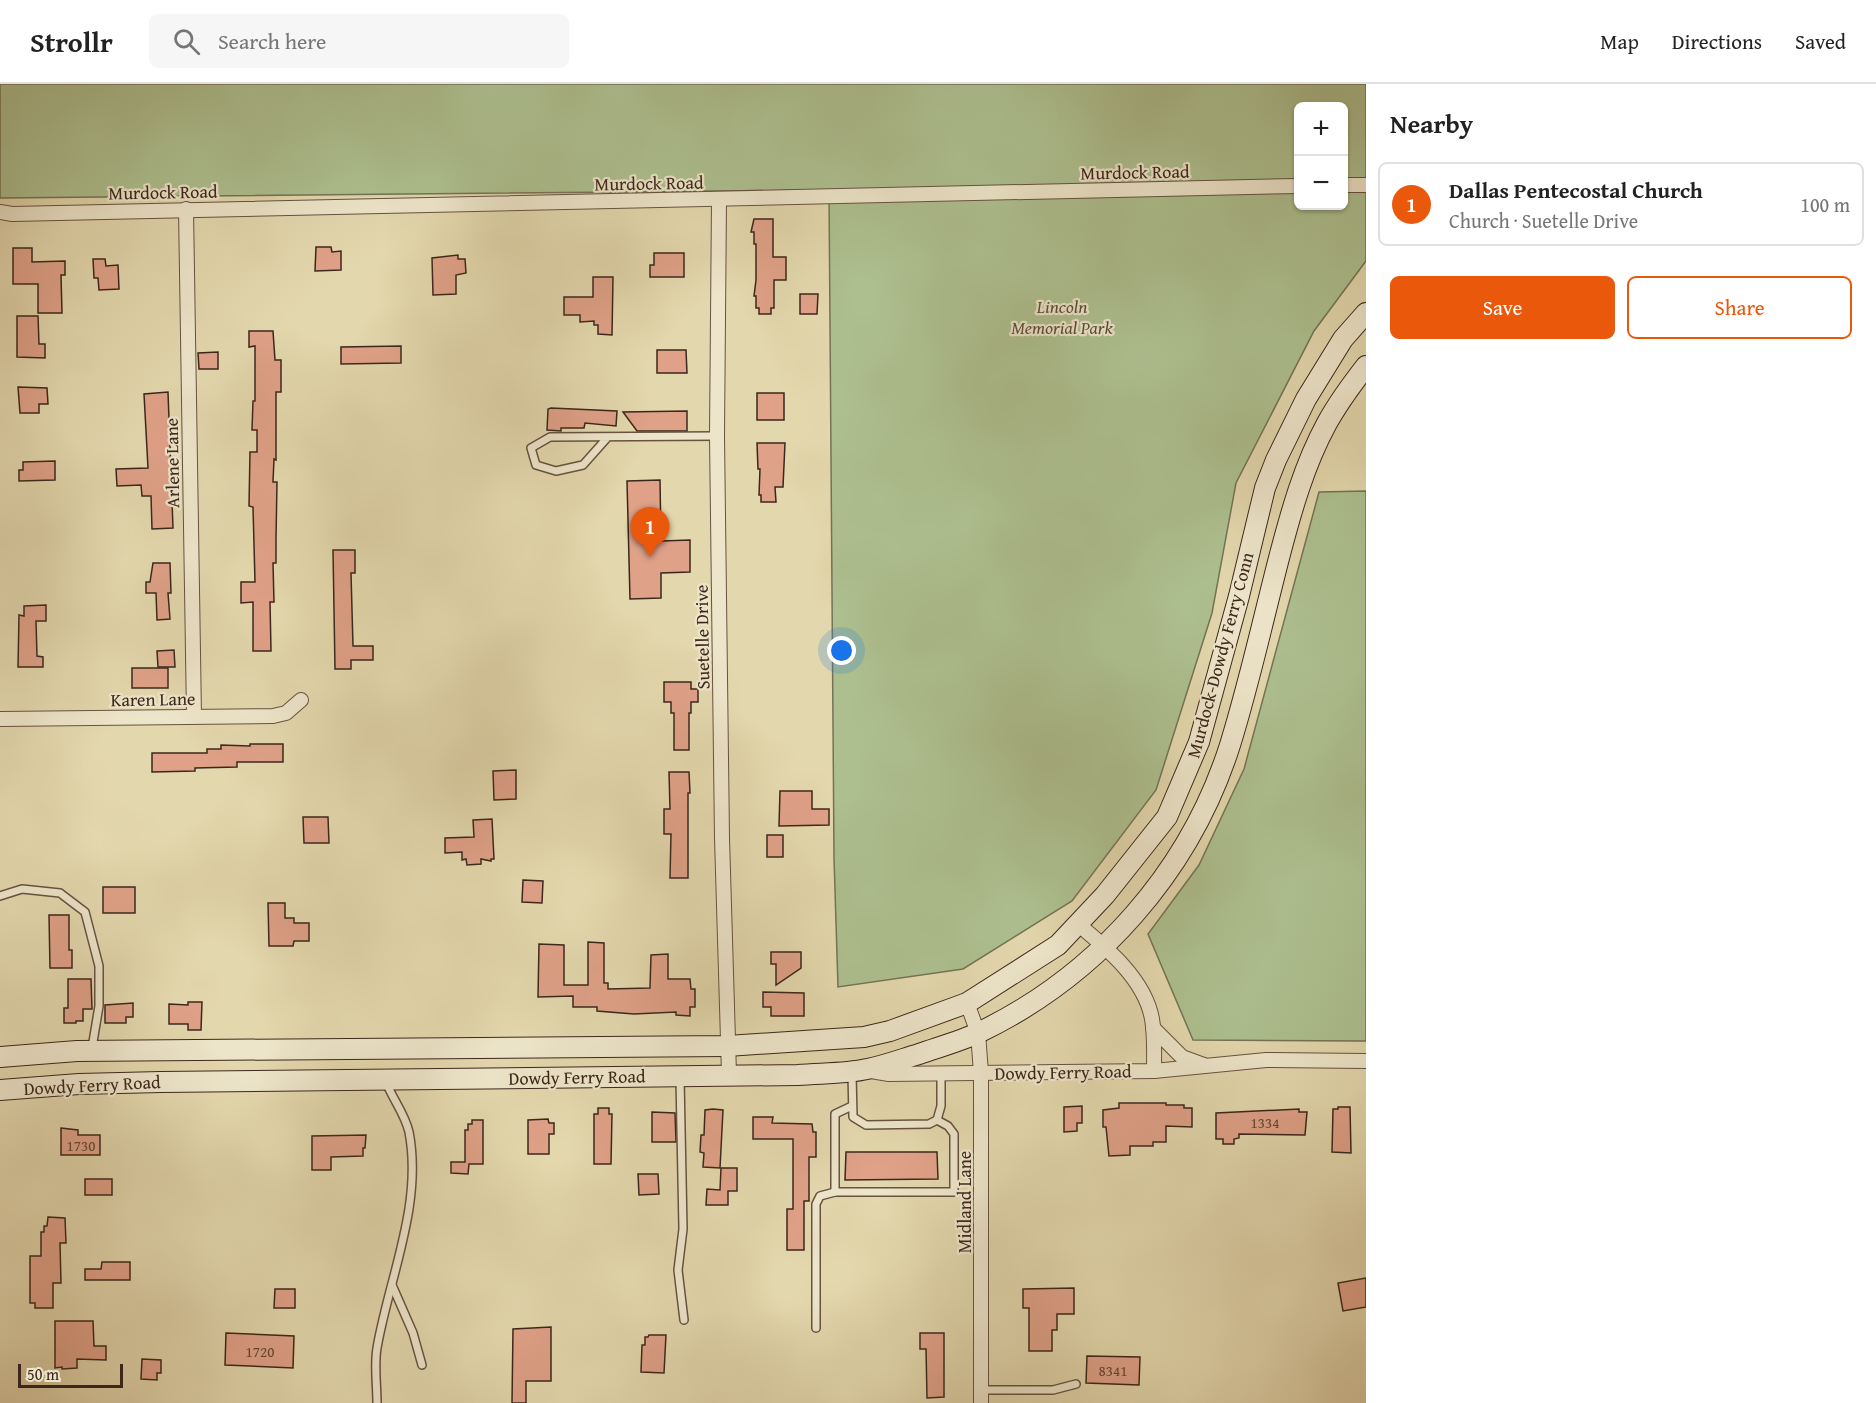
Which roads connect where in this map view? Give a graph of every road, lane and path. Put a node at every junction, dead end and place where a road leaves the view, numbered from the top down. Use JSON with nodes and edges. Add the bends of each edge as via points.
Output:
{"nodes":[{"id":1,"x":1366,"y":184,"type":"edge"},
{"id":2,"x":1348,"y":185,"type":"edge"},
{"id":3,"x":1294,"y":186,"type":"edge"},
{"id":4,"x":719,"y":200,"type":"junction"},
{"id":5,"x":186,"y":209,"type":"junction"},
{"id":6,"x":0,"y":212,"type":"edge"},
{"id":7,"x":1366,"y":314,"type":"edge"},
{"id":8,"x":1366,"y":366,"type":"edge"},
{"id":9,"x":717,"y":436,"type":"junction"},
{"id":10,"x":607,"y":438,"type":"junction"},
{"id":11,"x":1234,"y":617,"type":"junction"},
{"id":12,"x":1261,"y":626,"type":"junction"},
{"id":13,"x":301,"y":700,"type":"dead end"},
{"id":14,"x":194,"y":716,"type":"junction"},
{"id":15,"x":0,"y":719,"type":"edge"},
{"id":16,"x":0,"y":896,"type":"edge"},
{"id":17,"x":1079,"y":925,"type":"junction"},
{"id":18,"x":1105,"y":946,"type":"junction"},
{"id":19,"x":966,"y":1003,"type":"junction"},
{"id":20,"x":1153,"y":1028,"type":"junction"},
{"id":21,"x":978,"y":1033,"type":"junction"},
{"id":22,"x":727,"y":1046,"type":"junction"},
{"id":23,"x":311,"y":1049,"type":"junction"},
{"id":24,"x":91,"y":1051,"type":"junction"},
{"id":25,"x":0,"y":1058,"type":"edge"},
{"id":26,"x":1366,"y":1061,"type":"edge"},
{"id":27,"x":1209,"y":1066,"type":"junction"},
{"id":28,"x":859,"y":1070,"type":"junction"},
{"id":29,"x":1154,"y":1071,"type":"junction"},
{"id":30,"x":941,"y":1073,"type":"junction"},
{"id":31,"x":981,"y":1073,"type":"junction"},
{"id":32,"x":729,"y":1074,"type":"junction"},
{"id":33,"x":680,"y":1075,"type":"junction"},
{"id":34,"x":385,"y":1079,"type":"junction"},
{"id":35,"x":311,"y":1080,"type":"junction"},
{"id":36,"x":0,"y":1090,"type":"edge"},
{"id":37,"x":852,"y":1106,"type":"junction"},
{"id":38,"x":937,"y":1120,"type":"junction"},
{"id":39,"x":835,"y":1192,"type":"junction"},
{"id":40,"x":392,"y":1285,"type":"junction"},
{"id":41,"x":684,"y":1320,"type":"dead end"},
{"id":42,"x":816,"y":1328,"type":"dead end"},
{"id":43,"x":422,"y":1365,"type":"dead end"},
{"id":44,"x":1076,"y":1384,"type":"dead end"},
{"id":45,"x":981,"y":1396,"type":"edge"},
{"id":46,"x":377,"y":1403,"type":"edge"}],
"edges":[{"from":1,"to":2,"type":"street"},
{"from":3,"to":4,"type":"street","name":"Murdock Road"},
{"from":4,"to":5,"type":"street","name":"Murdock Road"},
{"from":4,"to":9,"type":"street","name":"Suetelle Drive"},
{"from":5,"to":6,"type":"street","name":"Murdock Road"},
{"from":5,"to":14,"type":"street","name":"Arlene Lane"},
{"from":7,"to":11,"type":"main road","name":"Murdock-Dowdy Ferry Conn","via":[[1343,339],[1284,441],[1265,488]]},
{"from":8,"to":12,"type":"main road","name":"Murdock-Dowdy Ferry Conn","via":[[1326,423],[1308,464]]},
{"from":9,"to":10,"type":"lane"},
{"from":9,"to":22,"type":"street","name":"Suetelle Drive"},
{"from":10,"to":10,"type":"lane","via":[[550,437],[531,448],[536,465],[556,471],[583,465]]},
{"from":11,"to":12,"type":"main road"},
{"from":11,"to":17,"type":"main road","name":"Murdock-Dowdy Ferry Conn","via":[[1199,742],[1167,817]]},
{"from":12,"to":18,"type":"main road","name":"Murdock-Dowdy Ferry Conn","via":[[1230,745],[1203,815],[1152,894]]},
{"from":13,"to":14,"type":"street","name":"Karen Lane","via":[[286,713],[273,716]]},
{"from":14,"to":15,"type":"street","name":"Karen Lane"},
{"from":16,"to":24,"type":"lane","via":[[22,889],[60,893],[85,912],[99,966],[99,1006]]},
{"from":17,"to":18,"type":"street","name":"Dowdy Ferry Road"},
{"from":17,"to":19,"type":"main road","name":"Murdock-Dowdy Ferry Conn","via":[[1058,945]]},
{"from":18,"to":20,"type":"street","name":"Dowdy Ferry Road","via":[[1144,998]]},
{"from":18,"to":21,"type":"main road","name":"Murdock-Dowdy Ferry Conn","via":[[1028,1006]]},
{"from":19,"to":21,"type":"street","name":"Midland Lane"},
{"from":19,"to":22,"type":"main road","name":"Dowdy Ferry Road","via":[[890,1031],[864,1036]]},
{"from":20,"to":27,"type":"street","name":"Dowdy Ferry Road","via":[[1182,1057]]},
{"from":20,"to":29,"type":"street","name":"Dowdy Ferry Road"},
{"from":21,"to":28,"type":"main road","name":"Murdock-Dowdy Ferry Conn"},
{"from":21,"to":31,"type":"street","name":"Midland Lane"},
{"from":22,"to":23,"type":"main road","name":"Dowdy Ferry Road"},
{"from":22,"to":32,"type":"street","name":"Suetelle Drive"},
{"from":23,"to":24,"type":"main road","name":"Dowdy Ferry Road"},
{"from":23,"to":35,"type":"main road"},
{"from":24,"to":25,"type":"main road","name":"Dowdy Ferry Road"},
{"from":26,"to":27,"type":"street","name":"Dowdy Ferry Road","via":[[1266,1060]]},
{"from":27,"to":29,"type":"street","name":"Dowdy Ferry Road"},
{"from":28,"to":30,"type":"street","name":"Dowdy Ferry Road"},
{"from":28,"to":32,"type":"main road","name":"Dowdy Ferry Road","via":[[798,1075]]},
{"from":28,"to":37,"type":"lane"},
{"from":29,"to":31,"type":"street","name":"Dowdy Ferry Road"},
{"from":30,"to":31,"type":"street","name":"Dowdy Ferry Road"},
{"from":30,"to":38,"type":"lane"},
{"from":31,"to":45,"type":"street","name":"Midland Lane"},
{"from":32,"to":33,"type":"main road","name":"Dowdy Ferry Road"},
{"from":33,"to":34,"type":"main road","name":"Dowdy Ferry Road"},
{"from":33,"to":41,"type":"lane","via":[[683,1229],[678,1270]]},
{"from":34,"to":35,"type":"main road","name":"Dowdy Ferry Road"},
{"from":34,"to":40,"type":"lane","via":[[408,1128],[412,1150],[402,1248]]},
{"from":35,"to":36,"type":"main road","name":"Dowdy Ferry Road","via":[[79,1084]]},
{"from":37,"to":38,"type":"lane","via":[[853,1117],[866,1125],[929,1124]]},
{"from":37,"to":39,"type":"lane","via":[[836,1114]]},
{"from":38,"to":39,"type":"lane","via":[[954,1134],[954,1192]]},
{"from":39,"to":42,"type":"lane","via":[[820,1196],[816,1204]]},
{"from":40,"to":43,"type":"lane"},
{"from":40,"to":46,"type":"lane","via":[[377,1350]]},
{"from":44,"to":45,"type":"lane","via":[[1053,1390]]}]}
